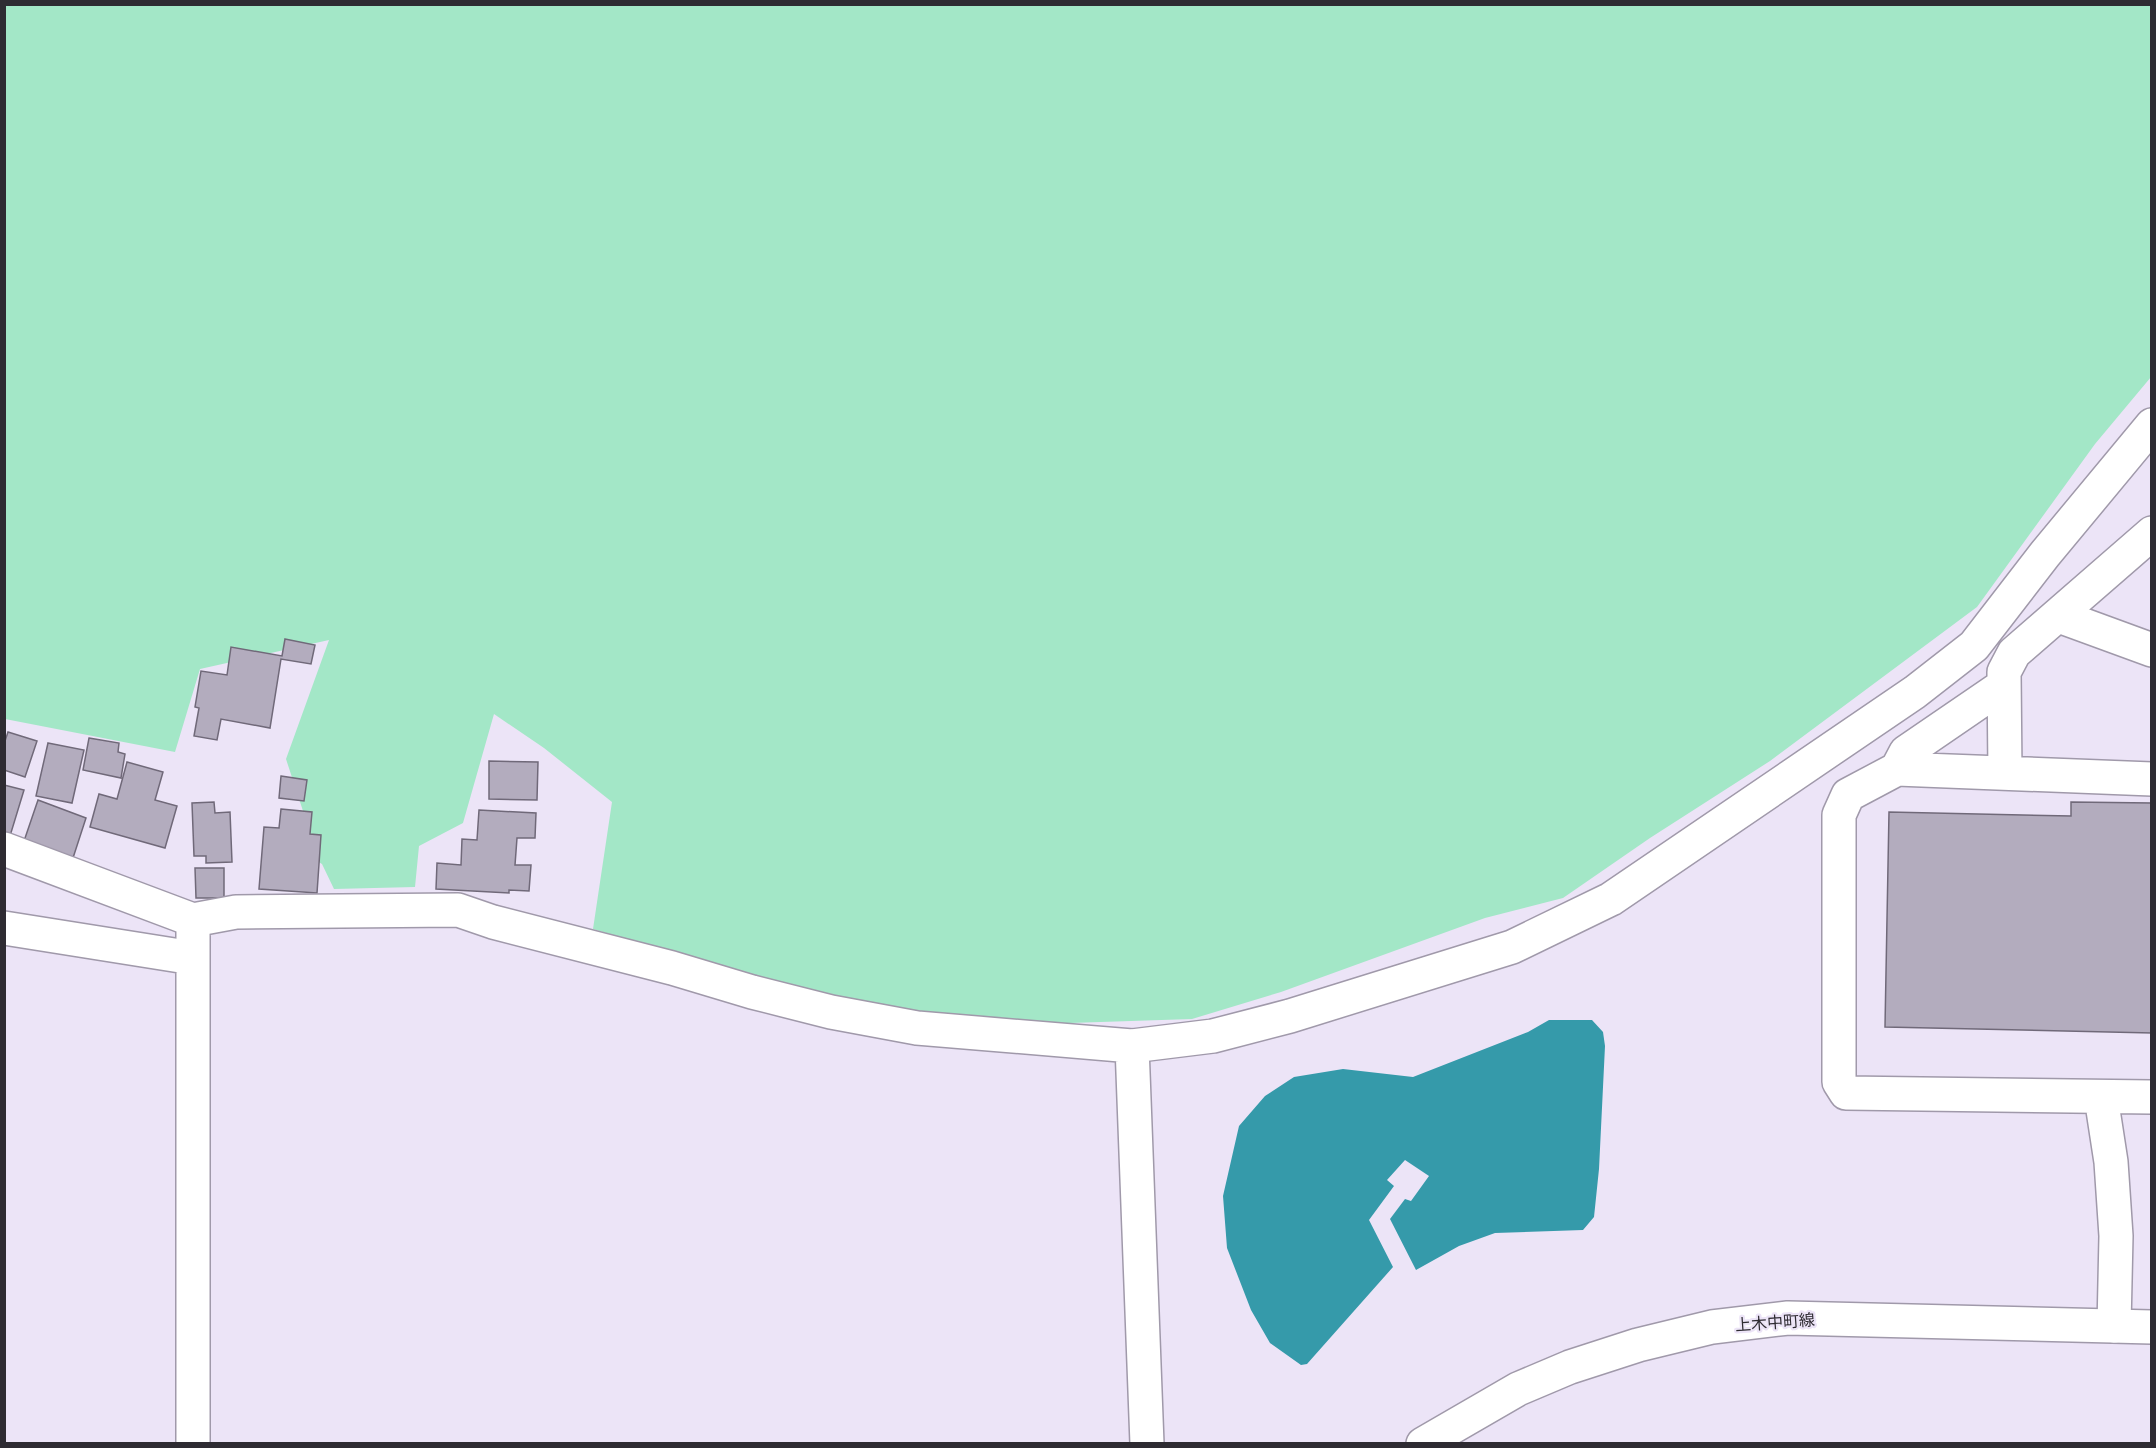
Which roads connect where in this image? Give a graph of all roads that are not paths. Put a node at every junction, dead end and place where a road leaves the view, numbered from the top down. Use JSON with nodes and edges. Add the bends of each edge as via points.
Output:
{"nodes":[{"id":1,"x":2150,"y":428,"type":"edge"},
{"id":2,"x":2151,"y":533,"type":"edge"},
{"id":3,"x":2059,"y":616,"type":"junction"},
{"id":4,"x":2151,"y":650,"type":"edge"},
{"id":5,"x":2004,"y":685,"type":"junction"},
{"id":6,"x":1897,"y":769,"type":"junction"},
{"id":7,"x":2006,"y":773,"type":"junction"},
{"id":8,"x":2151,"y":779,"type":"edge"},
{"id":9,"x":4,"y":849,"type":"edge"},
{"id":10,"x":193,"y":920,"type":"junction"},
{"id":11,"x":4,"y":928,"type":"edge"},
{"id":12,"x":193,"y":957,"type":"junction"},
{"id":13,"x":1132,"y":1046,"type":"junction"},
{"id":14,"x":2101,"y":1098,"type":"junction"},
{"id":15,"x":2151,"y":1098,"type":"edge"},
{"id":16,"x":2114,"y":1326,"type":"junction"},
{"id":17,"x":2151,"y":1327,"type":"edge"},
{"id":18,"x":193,"y":1443,"type":"edge"},
{"id":19,"x":1147,"y":1443,"type":"edge"},
{"id":20,"x":1423,"y":1443,"type":"edge"}],
"edges":[{"from":1,"to":13,"type":"street","via":[[1974,646],[1915,692],[1611,899],[1512,947],[1376,990],[1213,1036]]},
{"from":2,"to":3,"type":"street"},
{"from":3,"to":4,"type":"street"},
{"from":3,"to":5,"type":"street","via":[[2014,653],[2004,672]]},
{"from":5,"to":6,"type":"street","via":[[1906,752]]},
{"from":5,"to":7,"type":"street"},
{"from":6,"to":7,"type":"street"},
{"from":6,"to":14,"type":"street","via":[[1848,795],[1839,815],[1839,1082],[1845,1093]]},
{"from":7,"to":8,"type":"street"},
{"from":9,"to":10,"type":"street"},
{"from":10,"to":12,"type":"street"},
{"from":10,"to":13,"type":"street","via":[[236,912],[458,910],[831,1012],[917,1028]]},
{"from":11,"to":12,"type":"street"},
{"from":12,"to":18,"type":"street"},
{"from":13,"to":19,"type":"street"},
{"from":14,"to":15,"type":"street"},
{"from":14,"to":16,"type":"street","via":[[2111,1162],[2116,1236]]},
{"from":16,"to":17,"type":"street","name":"上木中町線"},
{"from":16,"to":20,"type":"street","name":"上木中町線","via":[[1788,1318],[1712,1328],[1638,1344],[1570,1367],[1518,1389]]}]}
